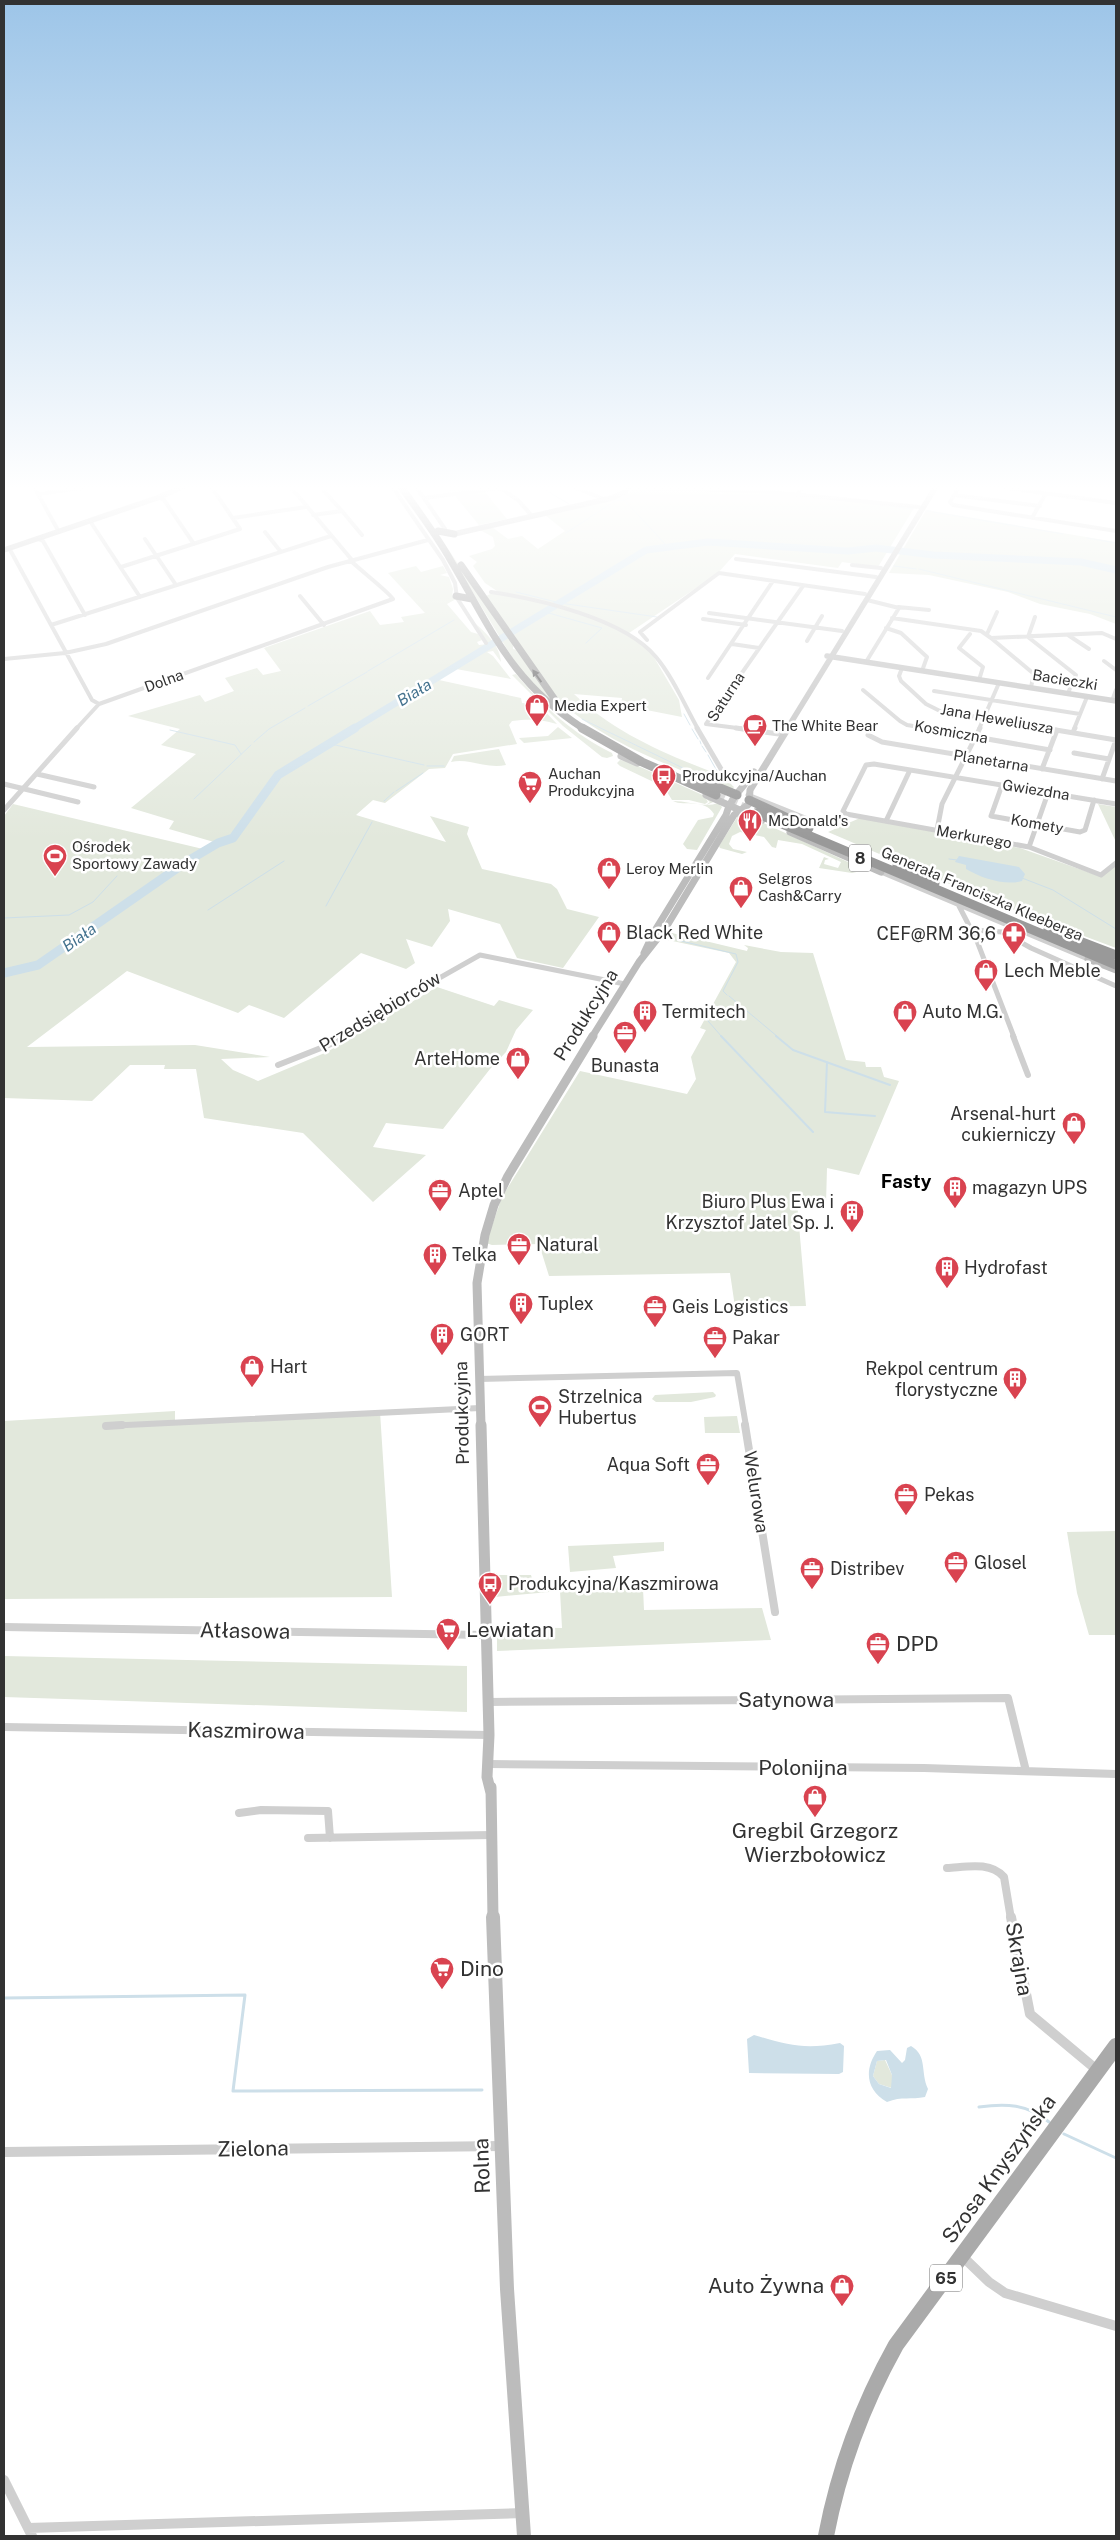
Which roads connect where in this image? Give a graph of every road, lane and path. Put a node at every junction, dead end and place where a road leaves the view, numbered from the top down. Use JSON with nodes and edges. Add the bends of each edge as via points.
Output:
{"nodes":[{"id":1,"x":38,"y":604,"type":"edge"},
{"id":2,"x":78,"y":604,"type":"edge"},
{"id":3,"x":122,"y":604,"type":"edge"},
{"id":4,"x":226,"y":604,"type":"edge"},
{"id":5,"x":306,"y":604,"type":"edge"},
{"id":6,"x":379,"y":604,"type":"edge"},
{"id":7,"x":462,"y":604,"type":"edge"},
{"id":8,"x":475,"y":604,"type":"edge"},
{"id":9,"x":487,"y":604,"type":"edge"},
{"id":10,"x":540,"y":604,"type":"edge"},
{"id":11,"x":679,"y":604,"type":"edge"},
{"id":12,"x":758,"y":604,"type":"edge"},
{"id":13,"x":790,"y":604,"type":"edge"},
{"id":14,"x":862,"y":604,"type":"edge"},
{"id":15,"x":887,"y":604,"type":"edge"},
{"id":16,"x":898,"y":607,"type":"junction"},
{"id":17,"x":929,"y":610,"type":"dead end"},
{"id":18,"x":997,"y":612,"type":"dead end"},
{"id":19,"x":709,"y":613,"type":"dead end"},
{"id":20,"x":85,"y":615,"type":"junction"},
{"id":21,"x":822,"y":616,"type":"dead end"},
{"id":22,"x":1035,"y":617,"type":"dead end"},
{"id":23,"x":751,"y":618,"type":"junction"},
{"id":24,"x":892,"y":618,"type":"junction"},
{"id":25,"x":703,"y":619,"type":"dead end"},
{"id":26,"x":777,"y":622,"type":"junction"},
{"id":27,"x":51,"y":625,"type":"junction"},
{"id":28,"x":324,"y":625,"type":"junction"},
{"id":29,"x":746,"y":625,"type":"junction"},
{"id":30,"x":816,"y":628,"type":"junction"},
{"id":31,"x":886,"y":628,"type":"junction"},
{"id":32,"x":845,"y":632,"type":"junction"},
{"id":33,"x":970,"y":634,"type":"dead end"},
{"id":34,"x":1068,"y":635,"type":"junction"},
{"id":35,"x":989,"y":636,"type":"junction"},
{"id":36,"x":1028,"y":637,"type":"junction"},
{"id":37,"x":1116,"y":639,"type":"edge"},
{"id":38,"x":807,"y":641,"type":"dead end"},
{"id":39,"x":486,"y":643,"type":"dead end"},
{"id":40,"x":732,"y":644,"type":"junction"},
{"id":41,"x":759,"y":648,"type":"junction"},
{"id":42,"x":1089,"y":649,"type":"dead end"},
{"id":43,"x":652,"y":650,"type":"junction"},
{"id":44,"x":65,"y":653,"type":"junction"},
{"id":45,"x":830,"y":657,"type":"junction"},
{"id":46,"x":4,"y":659,"type":"edge"},
{"id":47,"x":1104,"y":661,"type":"dead end"},
{"id":48,"x":866,"y":662,"type":"junction"},
{"id":49,"x":902,"y":668,"type":"junction"},
{"id":50,"x":1116,"y":670,"type":"edge"},
{"id":51,"x":922,"y":671,"type":"junction"},
{"id":52,"x":708,"y":678,"type":"dead end"},
{"id":53,"x":979,"y":680,"type":"junction"},
{"id":54,"x":999,"y":683,"type":"junction"},
{"id":55,"x":1031,"y":688,"type":"junction"},
{"id":56,"x":863,"y":690,"type":"dead end"},
{"id":57,"x":1116,"y":690,"type":"edge"},
{"id":58,"x":934,"y":691,"type":"dead end"},
{"id":59,"x":1068,"y":693,"type":"junction"},
{"id":60,"x":551,"y":696,"type":"junction"},
{"id":61,"x":1087,"y":696,"type":"junction"},
{"id":62,"x":991,"y":700,"type":"junction"},
{"id":63,"x":1114,"y":701,"type":"edge"},
{"id":64,"x":98,"y":704,"type":"junction"},
{"id":65,"x":552,"y":706,"type":"junction"},
{"id":66,"x":1080,"y":714,"type":"junction"},
{"id":67,"x":985,"y":718,"type":"junction"},
{"id":68,"x":706,"y":724,"type":"junction"},
{"id":69,"x":696,"y":725,"type":"junction"},
{"id":70,"x":1057,"y":730,"type":"junction"},
{"id":71,"x":1073,"y":732,"type":"junction"},
{"id":72,"x":778,"y":734,"type":"junction"},
{"id":73,"x":868,"y":735,"type":"dead end"},
{"id":74,"x":975,"y":737,"type":"junction"},
{"id":75,"x":1116,"y":740,"type":"edge"},
{"id":76,"x":1050,"y":750,"type":"junction"},
{"id":77,"x":1074,"y":753,"type":"dead end"},
{"id":78,"x":770,"y":754,"type":"junction"},
{"id":79,"x":622,"y":756,"type":"joint"},
{"id":80,"x":966,"y":756,"type":"junction"},
{"id":81,"x":1109,"y":758,"type":"junction"},
{"id":82,"x":1042,"y":769,"type":"junction"},
{"id":83,"x":910,"y":770,"type":"junction"},
{"id":84,"x":37,"y":774,"type":"junction"},
{"id":85,"x":955,"y":777,"type":"junction"},
{"id":86,"x":1102,"y":779,"type":"junction"},
{"id":87,"x":1116,"y":781,"type":"edge"},
{"id":88,"x":748,"y":782,"type":"junction"},
{"id":89,"x":4,"y":784,"type":"edge"},
{"id":90,"x":1002,"y":785,"type":"junction"},
{"id":91,"x":23,"y":788,"type":"junction"},
{"id":92,"x":94,"y":788,"type":"dead end"},
{"id":93,"x":1048,"y":793,"type":"junction"},
{"id":94,"x":737,"y":795,"type":"junction"},
{"id":95,"x":749,"y":797,"type":"junction"},
{"id":96,"x":1094,"y":800,"type":"junction"},
{"id":97,"x":78,"y":802,"type":"dead end"},
{"id":98,"x":1116,"y":804,"type":"edge"},
{"id":99,"x":728,"y":805,"type":"junction"},
{"id":100,"x":4,"y":810,"type":"edge"},
{"id":101,"x":741,"y":810,"type":"junction"},
{"id":102,"x":843,"y":812,"type":"joint"},
{"id":103,"x":886,"y":821,"type":"junction"},
{"id":104,"x":820,"y":824,"type":"dead end"},
{"id":105,"x":1036,"y":824,"type":"junction"},
{"id":106,"x":937,"y":830,"type":"junction"},
{"id":107,"x":1028,"y":847,"type":"junction"},
{"id":108,"x":1116,"y":863,"type":"edge"},
{"id":109,"x":881,"y":872,"type":"joint"},
{"id":110,"x":956,"y":893,"type":"junction"},
{"id":111,"x":962,"y":904,"type":"junction"},
{"id":112,"x":975,"y":912,"type":"junction"},
{"id":113,"x":968,"y":919,"type":"junction"},
{"id":114,"x":1017,"y":921,"type":"junction"},
{"id":115,"x":661,"y":928,"type":"junction"},
{"id":116,"x":973,"y":930,"type":"junction"},
{"id":117,"x":1116,"y":955,"type":"edge"},
{"id":118,"x":1088,"y":958,"type":"junction"},
{"id":119,"x":1116,"y":960,"type":"edge"},
{"id":120,"x":1116,"y":965,"type":"edge"},
{"id":121,"x":1116,"y":970,"type":"edge"},
{"id":122,"x":625,"y":984,"type":"junction"},
{"id":123,"x":1116,"y":986,"type":"edge"},
{"id":124,"x":278,"y":1064,"type":"dead end"},
{"id":125,"x":1028,"y":1076,"type":"dead end"},
{"id":126,"x":479,"y":1379,"type":"junction"},
{"id":127,"x":480,"y":1408,"type":"junction"},
{"id":128,"x":106,"y":1426,"type":"dead end"},
{"id":129,"x":775,"y":1612,"type":"dead end"},
{"id":130,"x":4,"y":1627,"type":"edge"},
{"id":131,"x":486,"y":1636,"type":"junction"},
{"id":132,"x":488,"y":1702,"type":"junction"},
{"id":133,"x":4,"y":1727,"type":"edge"},
{"id":134,"x":489,"y":1735,"type":"junction"},
{"id":135,"x":489,"y":1764,"type":"junction"},
{"id":136,"x":1026,"y":1771,"type":"junction"},
{"id":137,"x":1116,"y":1774,"type":"edge"},
{"id":138,"x":491,"y":1793,"type":"joint"},
{"id":139,"x":239,"y":1813,"type":"dead end"},
{"id":140,"x":492,"y":1835,"type":"junction"},
{"id":141,"x":308,"y":1838,"type":"dead end"},
{"id":142,"x":330,"y":1838,"type":"junction"},
{"id":143,"x":947,"y":1868,"type":"dead end"},
{"id":144,"x":1116,"y":2046,"type":"edge"},
{"id":145,"x":1098,"y":2071,"type":"junction"},
{"id":146,"x":502,"y":2146,"type":"junction"},
{"id":147,"x":4,"y":2152,"type":"edge"},
{"id":148,"x":962,"y":2256,"type":"junction"},
{"id":149,"x":1116,"y":2326,"type":"edge"},
{"id":150,"x":4,"y":2480,"type":"edge"},
{"id":151,"x":523,"y":2512,"type":"junction"},
{"id":152,"x":30,"y":2532,"type":"edge"},
{"id":153,"x":524,"y":2536,"type":"edge"},
{"id":154,"x":826,"y":2536,"type":"edge"}],
"edges":[{"from":1,"to":27,"type":"street"},
{"from":2,"to":20,"type":"street"},
{"from":3,"to":20,"type":"street"},
{"from":4,"to":44,"type":"street","via":[[124,639]]},
{"from":5,"to":28,"type":"street"},
{"from":6,"to":28,"type":"street","name":"Dolna"},
{"from":7,"to":39,"type":"street"},
{"from":8,"to":65,"type":"highway","via":[[518,672]]},
{"from":60,"to":9,"type":"highway","one_way":true},
{"from":10,"to":43,"type":"street","via":[[614,626],[638,637]]},
{"from":11,"to":43,"type":"street","via":[[640,632],[655,648]]},
{"from":12,"to":23,"type":"street"},
{"from":13,"to":26,"type":"street","name":"Saturna"},
{"from":14,"to":32,"type":"main road"},
{"from":15,"to":16,"type":"street"},
{"from":16,"to":17,"type":"street"},
{"from":16,"to":24,"type":"street"},
{"from":18,"to":35,"type":"street"},
{"from":19,"to":23,"type":"street"},
{"from":20,"to":27,"type":"street"},
{"from":21,"to":30,"type":"street"},
{"from":22,"to":36,"type":"street"},
{"from":23,"to":26,"type":"street"},
{"from":23,"to":29,"type":"street"},
{"from":24,"to":31,"type":"street"},
{"from":24,"to":35,"type":"street","via":[[981,631]]},
{"from":25,"to":29,"type":"street"},
{"from":26,"to":30,"type":"street"},
{"from":26,"to":41,"type":"street","name":"Saturna"},
{"from":27,"to":44,"type":"street"},
{"from":28,"to":64,"type":"street","name":"Dolna"},
{"from":29,"to":40,"type":"street"},
{"from":30,"to":32,"type":"street"},
{"from":30,"to":38,"type":"street"},
{"from":31,"to":48,"type":"street"},
{"from":31,"to":51,"type":"street","via":[[901,633],[927,657]]},
{"from":32,"to":45,"type":"street"},
{"from":33,"to":53,"type":"street","via":[[959,648],[983,667]]},
{"from":34,"to":36,"type":"street"},
{"from":34,"to":37,"type":"street","via":[[1102,633]]},
{"from":34,"to":42,"type":"street"},
{"from":35,"to":36,"type":"street"},
{"from":35,"to":55,"type":"street","via":[[1034,674]]},
{"from":36,"to":59,"type":"street","via":[[1075,673]]},
{"from":40,"to":41,"type":"street"},
{"from":40,"to":52,"type":"street"},
{"from":41,"to":68,"type":"street","name":"Saturna"},
{"from":43,"to":69,"type":"street"},
{"from":44,"to":46,"type":"street"},
{"from":44,"to":64,"type":"street","via":[[92,700]]},
{"from":45,"to":48,"type":"street","name":"Bacieczki"},
{"from":45,"to":72,"type":"street"},
{"from":45,"to":78,"type":"street"},
{"from":47,"to":50,"type":"street"},
{"from":48,"to":49,"type":"street","name":"Bacieczki"},
{"from":49,"to":51,"type":"street","name":"Bacieczki"},
{"from":49,"to":67,"type":"street","name":"Jana Heweliusza","via":[[901,681],[930,707]]},
{"from":51,"to":53,"type":"street","name":"Bacieczki"},
{"from":53,"to":54,"type":"street","name":"Bacieczki"},
{"from":54,"to":55,"type":"street","name":"Bacieczki"},
{"from":54,"to":62,"type":"street"},
{"from":55,"to":59,"type":"street","name":"Bacieczki"},
{"from":56,"to":74,"type":"street","name":"Kosmiczna","via":[[907,725]]},
{"from":57,"to":63,"type":"street"},
{"from":58,"to":62,"type":"street"},
{"from":59,"to":61,"type":"street","name":"Bacieczki"},
{"from":60,"to":65,"type":"highway","via":[[571,716],[602,736],[719,794],[614,748]]},
{"from":60,"to":94,"type":"highway","via":[[581,721],[615,740]]},
{"from":61,"to":63,"type":"street","name":"Bacieczki"},
{"from":61,"to":66,"type":"street"},
{"from":62,"to":66,"type":"street"},
{"from":62,"to":67,"type":"street"},
{"from":64,"to":84,"type":"street","name":"Dolna"},
{"from":65,"to":79,"type":"highway","via":[[576,728]]},
{"from":66,"to":71,"type":"street"},
{"from":67,"to":70,"type":"street","name":"Jana Heweliusza"},
{"from":67,"to":74,"type":"street"},
{"from":68,"to":69,"type":"street"},
{"from":68,"to":72,"type":"street","name":"Saturna"},
{"from":69,"to":88,"type":"street","via":[[725,775]]},
{"from":70,"to":71,"type":"street","name":"Jana Heweliusza"},
{"from":70,"to":76,"type":"street"},
{"from":71,"to":75,"type":"street","name":"Jana Heweliusza"},
{"from":72,"to":78,"type":"street"},
{"from":73,"to":80,"type":"street","name":"Planetarna","via":[[882,742]]},
{"from":74,"to":76,"type":"street","name":"Kosmiczna"},
{"from":74,"to":80,"type":"street"},
{"from":75,"to":81,"type":"street"},
{"from":76,"to":82,"type":"street"},
{"from":77,"to":81,"type":"street"},
{"from":78,"to":88,"type":"street"},
{"from":78,"to":95,"type":"street"},
{"from":79,"to":99,"type":"street"},
{"from":80,"to":82,"type":"street","name":"Planetarna"},
{"from":80,"to":85,"type":"street"},
{"from":81,"to":86,"type":"street"},
{"from":82,"to":86,"type":"street","name":"Planetarna"},
{"from":83,"to":85,"type":"street","name":"Gwiezdna"},
{"from":83,"to":102,"type":"street","name":"Gwiezdna","via":[[874,764],[866,766]]},
{"from":83,"to":103,"type":"street"},
{"from":84,"to":91,"type":"street","name":"Dolna"},
{"from":84,"to":92,"type":"street"},
{"from":85,"to":90,"type":"street","name":"Gwiezdna"},
{"from":85,"to":106,"type":"street","via":[[939,813]]},
{"from":86,"to":87,"type":"street","name":"Planetarna"},
{"from":88,"to":94,"type":"street"},
{"from":89,"to":91,"type":"street"},
{"from":90,"to":93,"type":"street","name":"Gwiezdna"},
{"from":90,"to":105,"type":"street","name":"Komety","via":[[990,816]]},
{"from":91,"to":97,"type":"street"},
{"from":91,"to":100,"type":"street","name":"Dolna"},
{"from":93,"to":96,"type":"street","name":"Gwiezdna"},
{"from":93,"to":105,"type":"street"},
{"from":94,"to":95,"type":"street"},
{"from":94,"to":99,"type":"street","name":"Produkcyjna","via":[[730,799]]},
{"from":95,"to":101,"type":"main road","via":[[749,804]]},
{"from":95,"to":104,"type":"street"},
{"from":95,"to":110,"type":"highway"},
{"from":96,"to":98,"type":"street","name":"Gwiezdna"},
{"from":96,"to":105,"type":"street","name":"Komety","via":[[1085,830],[1080,832]]},
{"from":99,"to":101,"type":"street"},
{"from":99,"to":115,"type":"street","name":"Produkcyjna","via":[[726,816]]},
{"from":101,"to":109,"type":"main road"},
{"from":101,"to":115,"type":"street","name":"Produkcyjna","via":[[734,815]]},
{"from":102,"to":103,"type":"street","name":"Merkurego"},
{"from":103,"to":106,"type":"street","name":"Merkurego"},
{"from":105,"to":107,"type":"street"},
{"from":106,"to":107,"type":"street","name":"Merkurego"},
{"from":107,"to":108,"type":"street","name":"Merkurego","via":[[1101,875]]},
{"from":109,"to":111,"type":"highway"},
{"from":110,"to":111,"type":"highway","name":"Generała Franciszka Kleeberga","number":"8","via":[[758,811]]},
{"from":110,"to":114,"type":"highway","name":"Generała Franciszka Kleeberga","number":"8"},
{"from":111,"to":112,"type":"street"},
{"from":111,"to":113,"type":"street"},
{"from":111,"to":114,"type":"highway","name":"Generała Franciszka Kleeberga","number":"8"},
{"from":112,"to":113,"type":"street"},
{"from":112,"to":118,"type":"street"},
{"from":113,"to":116,"type":"street"},
{"from":114,"to":117,"type":"highway"},
{"from":114,"to":118,"type":"highway"},
{"from":114,"to":119,"type":"highway","name":"Generała Franciszka Kleeberga","number":"8"},
{"from":114,"to":120,"type":"highway","name":"Generała Franciszka Kleeberga","number":"8"},
{"from":115,"to":122,"type":"street","name":"Produkcyjna","via":[[650,950]]},
{"from":116,"to":123,"type":"street","via":[[1002,932]]},
{"from":116,"to":125,"type":"street"},
{"from":118,"to":121,"type":"street"},
{"from":122,"to":124,"type":"street","name":"Przedsiębiorców","via":[[480,955],[397,1002],[336,1042]]},
{"from":122,"to":126,"type":"street","name":"Produkcyjna","via":[[497,1194],[481,1250],[478,1276]]},
{"from":126,"to":127,"type":"street","name":"Produkcyjna"},
{"from":126,"to":129,"type":"street","name":"Welurowa","via":[[737,1373]]},
{"from":127,"to":128,"type":"street"},
{"from":127,"to":131,"type":"street","name":"Produkcyjna"},
{"from":130,"to":131,"type":"street","name":"Atłasowa"},
{"from":131,"to":132,"type":"street","name":"Produkcyjna"},
{"from":132,"to":134,"type":"street","name":"Produkcyjna"},
{"from":132,"to":136,"type":"street","name":"Satynowa","via":[[1008,1698]]},
{"from":133,"to":134,"type":"street","name":"Kaszmirowa"},
{"from":134,"to":135,"type":"street","name":"Produkcyjna"},
{"from":135,"to":136,"type":"street","name":"Polonijna"},
{"from":135,"to":138,"type":"main road","name":"Rolna","via":[[487,1777]]},
{"from":136,"to":137,"type":"street","name":"Polonijna"},
{"from":138,"to":140,"type":"street","name":"Rolna"},
{"from":139,"to":142,"type":"street","via":[[261,1810],[328,1811]]},
{"from":140,"to":142,"type":"street"},
{"from":140,"to":146,"type":"street","name":"Rolna"},
{"from":141,"to":142,"type":"street"},
{"from":143,"to":145,"type":"street","name":"Skrajna","via":[[992,1867],[1000,1871],[1004,1877],[1030,2014]]},
{"from":144,"to":145,"type":"main road","name":"Szosa Knyszyńska","number":"65"},
{"from":145,"to":148,"type":"main road","name":"Szosa Knyszyńska","number":"65"},
{"from":146,"to":147,"type":"street","name":"Zielona"},
{"from":146,"to":151,"type":"street","name":"Rolna","via":[[512,2378]]},
{"from":148,"to":149,"type":"street","via":[[989,2282],[1006,2293]]},
{"from":148,"to":154,"type":"main road","name":"Szosa Knyszyńska","number":"65","via":[[896,2345],[877,2377],[844,2457],[832,2498]]},
{"from":150,"to":152,"type":"street"},
{"from":151,"to":152,"type":"street","via":[[36,2526]]},
{"from":151,"to":153,"type":"street","name":"Rolna"}]}
